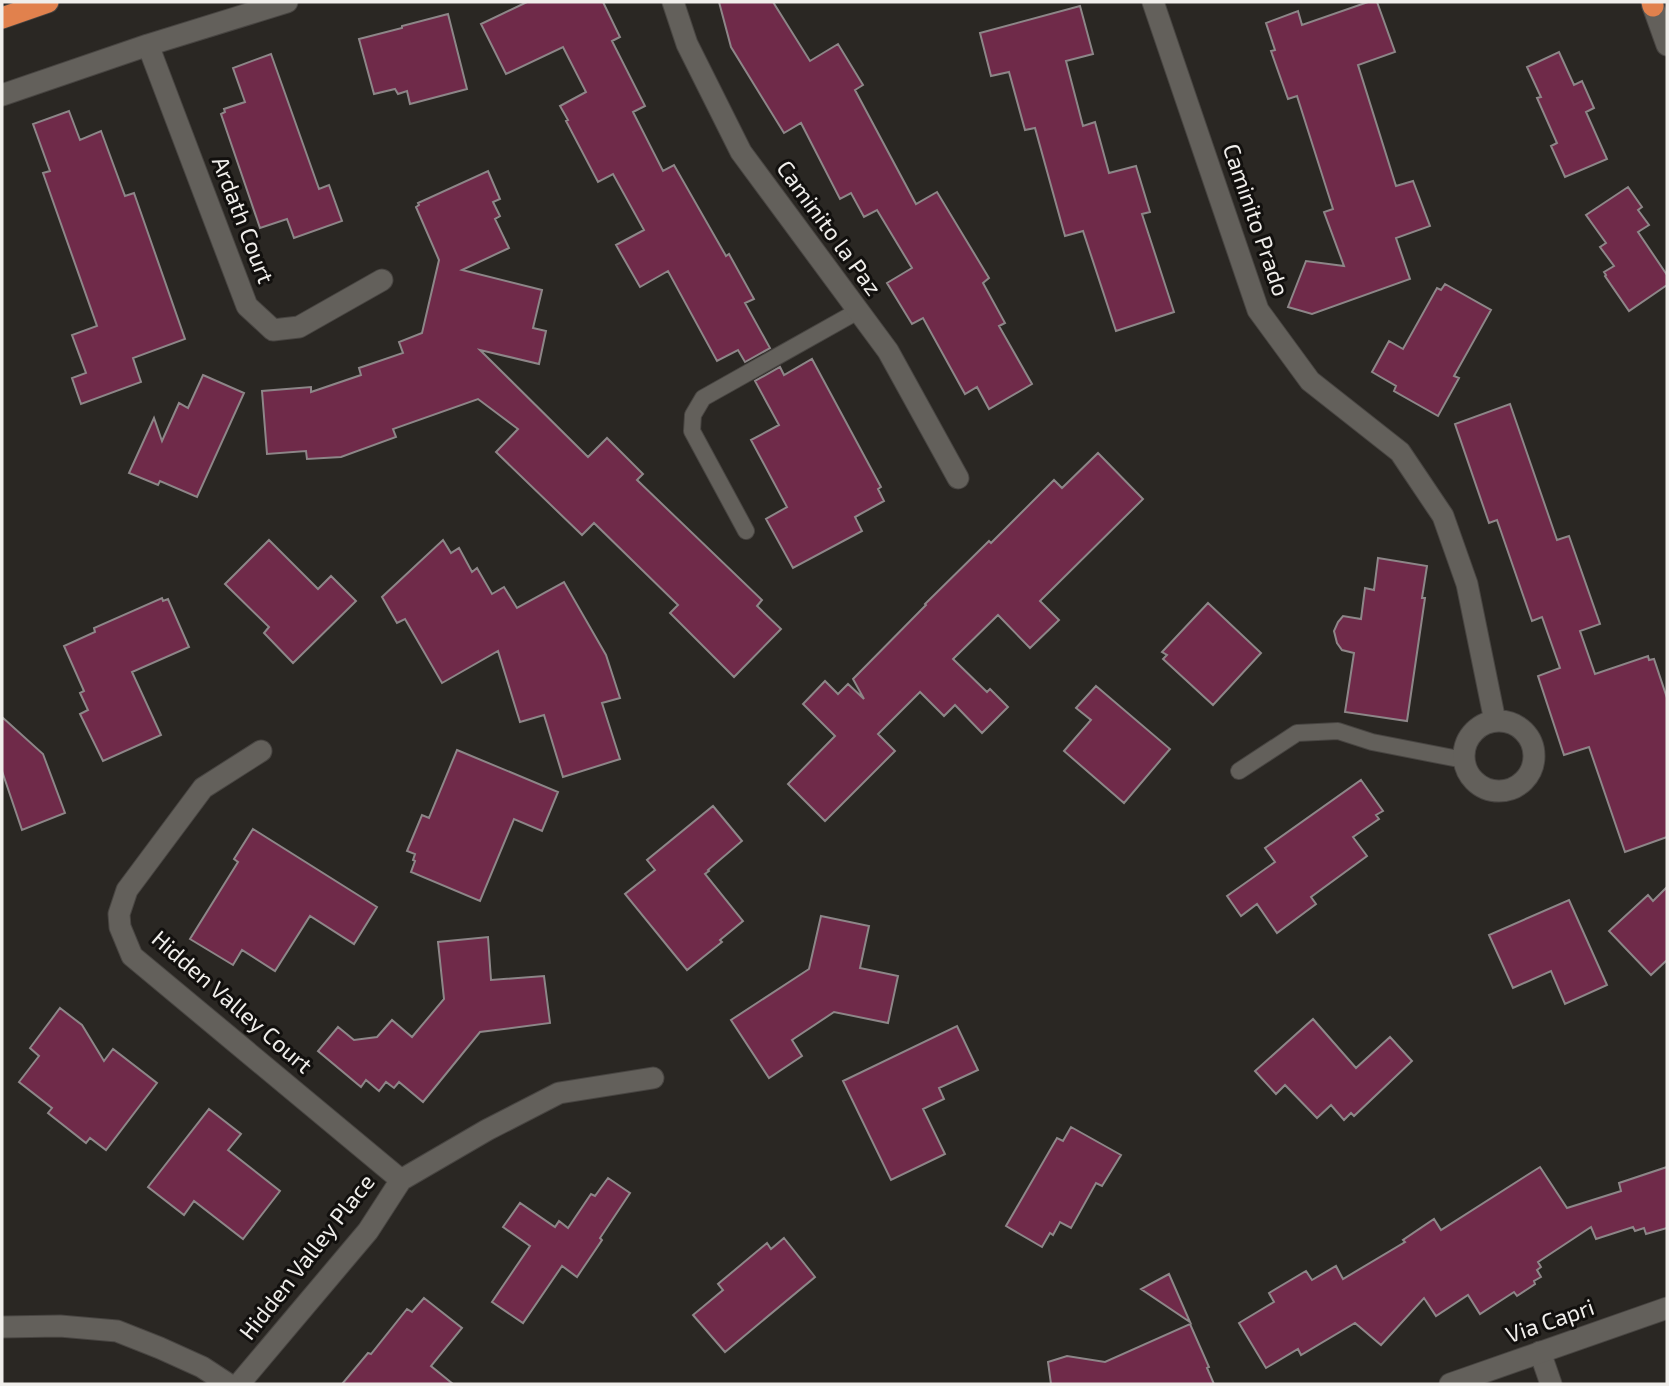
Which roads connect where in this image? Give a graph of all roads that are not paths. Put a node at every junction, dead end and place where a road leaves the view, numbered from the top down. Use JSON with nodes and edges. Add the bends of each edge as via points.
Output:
{"nodes":[{"id":1,"x":48,"y":2,"type":"edge"},
{"id":2,"x":287,"y":2,"type":"edge"},
{"id":3,"x":673,"y":2,"type":"edge"},
{"id":4,"x":1153,"y":2,"type":"edge"},
{"id":5,"x":1653,"y":4,"type":"edge"},
{"id":6,"x":2,"y":18,"type":"edge"},
{"id":7,"x":148,"y":45,"type":"junction"},
{"id":8,"x":1667,"y":45,"type":"edge"},
{"id":9,"x":2,"y":95,"type":"edge"},
{"id":10,"x":382,"y":280,"type":"dead end"},
{"id":11,"x":858,"y":311,"type":"junction"},
{"id":12,"x":958,"y":478,"type":"dead end"},
{"id":13,"x":746,"y":531,"type":"dead end"},
{"id":14,"x":1495,"y":721,"type":"junction"},
{"id":15,"x":261,"y":751,"type":"dead end"},
{"id":16,"x":1464,"y":760,"type":"junction"},
{"id":17,"x":1240,"y":771,"type":"dead end"},
{"id":18,"x":653,"y":1078,"type":"dead end"},
{"id":19,"x":401,"y":1180,"type":"junction"},
{"id":20,"x":1667,"y":1308,"type":"edge"},
{"id":21,"x":2,"y":1327,"type":"edge"},
{"id":22,"x":1541,"y":1352,"type":"junction"},
{"id":23,"x":228,"y":1384,"type":"edge"},
{"id":24,"x":239,"y":1384,"type":"edge"},
{"id":25,"x":1450,"y":1384,"type":"edge"},
{"id":26,"x":1551,"y":1384,"type":"edge"}],
"edges":[{"from":1,"to":6,"type":"highway"},
{"from":2,"to":7,"type":"street"},
{"from":3,"to":11,"type":"street","name":"Caminito la Paz","via":[[687,44],[741,152]]},
{"from":4,"to":14,"type":"street","name":"Caminito Prado","via":[[1258,310],[1310,381],[1400,452],[1443,516],[1468,584]]},
{"from":5,"to":8,"type":"street"},
{"from":7,"to":9,"type":"street"},
{"from":7,"to":10,"type":"street","name":"Ardath Court","via":[[247,306],[273,330],[299,327]]},
{"from":11,"to":12,"type":"street","name":"Caminito la Paz","via":[[888,351]]},
{"from":11,"to":13,"type":"lane","via":[[703,398],[693,415],[692,431]]},
{"from":14,"to":16,"type":"street","via":[[1475,730]]},
{"from":14,"to":16,"type":"street","via":[[1516,725],[1531,741],[1534,762],[1523,782],[1504,791],[1483,787]]},
{"from":15,"to":19,"type":"street","name":"Hidden Valley Court","via":[[203,788],[127,890],[120,927],[132,956]]},
{"from":16,"to":17,"type":"lane","via":[[1338,731],[1311,732],[1297,733]]},
{"from":18,"to":19,"type":"street","name":"Hidden Valley Place","via":[[559,1094]]},
{"from":19,"to":24,"type":"street","name":"Hidden Valley Place","via":[[368,1231]]},
{"from":20,"to":22,"type":"street","name":"Via Capri"},
{"from":21,"to":23,"type":"street","via":[[117,1331],[202,1367]]},
{"from":22,"to":25,"type":"street","name":"Via Capri"},
{"from":22,"to":26,"type":"street"}]}
